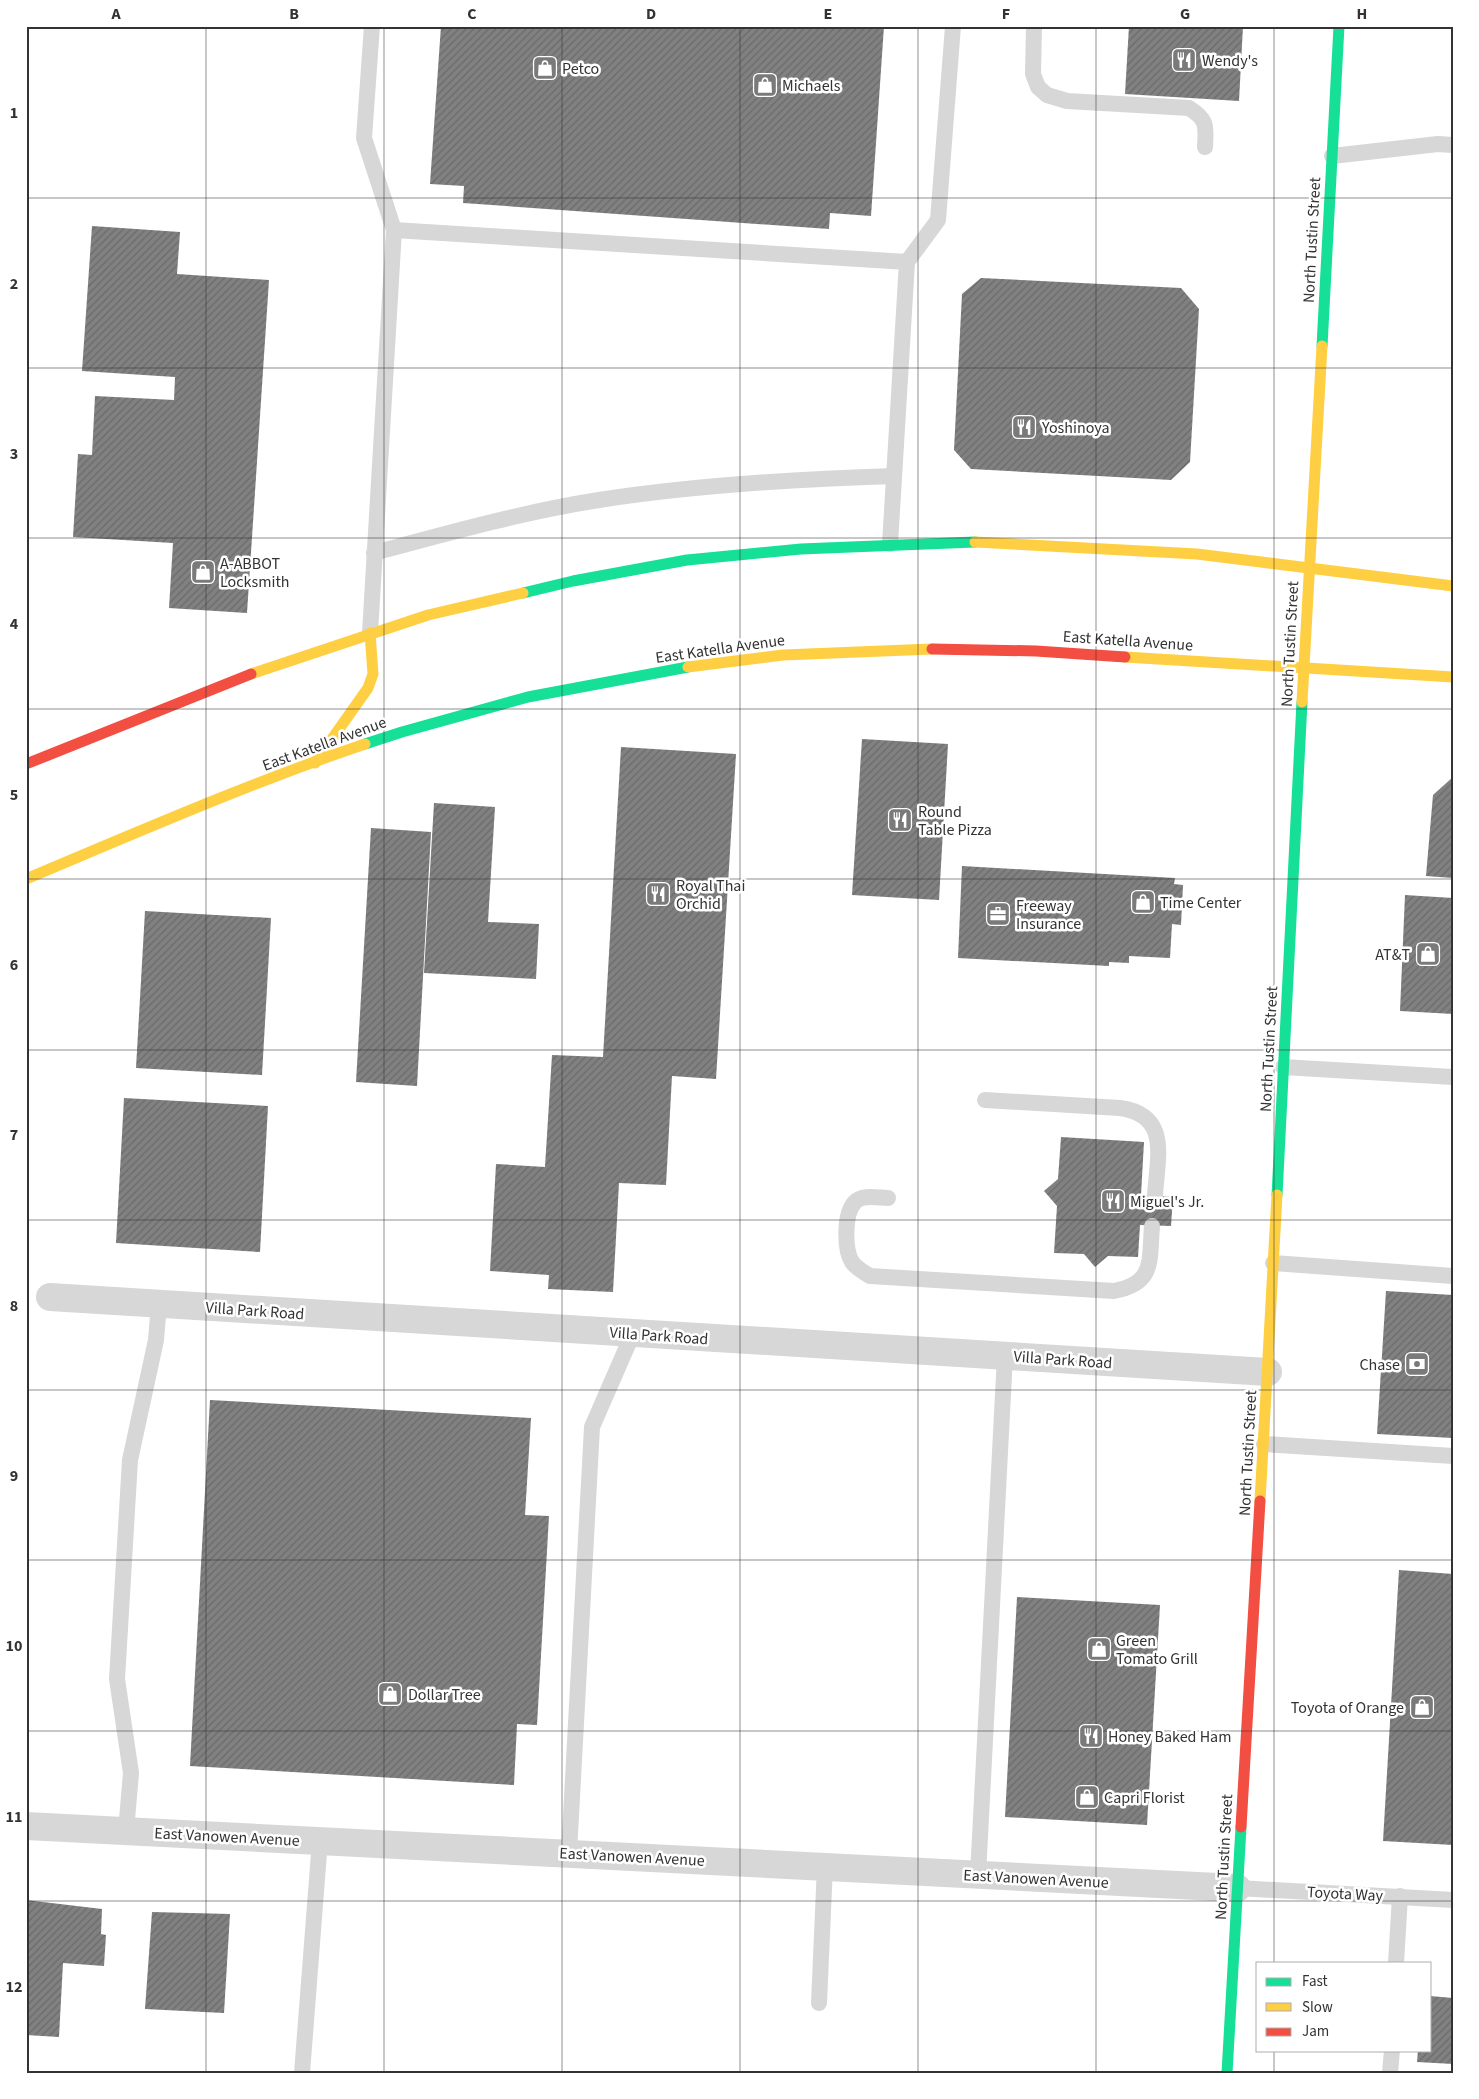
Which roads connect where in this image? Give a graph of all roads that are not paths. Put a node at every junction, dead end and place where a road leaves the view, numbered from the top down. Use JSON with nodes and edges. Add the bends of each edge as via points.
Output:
{"nodes":[{"id":1,"x":372,"y":26,"type":"edge"},
{"id":2,"x":953,"y":26,"type":"edge"},
{"id":3,"x":1034,"y":26,"type":"edge"},
{"id":4,"x":1339,"y":26,"type":"edge"},
{"id":5,"x":1453,"y":145,"type":"edge"},
{"id":6,"x":1205,"y":147,"type":"dead end"},
{"id":7,"x":1332,"y":156,"type":"junction"},
{"id":8,"x":394,"y":230,"type":"junction"},
{"id":9,"x":907,"y":262,"type":"junction"},
{"id":10,"x":894,"y":476,"type":"junction"},
{"id":11,"x":890,"y":544,"type":"junction"},
{"id":12,"x":374,"y":553,"type":"junction"},
{"id":13,"x":1309,"y":568,"type":"junction"},
{"id":14,"x":1453,"y":586,"type":"edge"},
{"id":15,"x":370,"y":633,"type":"junction"},
{"id":16,"x":1304,"y":669,"type":"junction"},
{"id":17,"x":1453,"y":677,"type":"edge"},
{"id":18,"x":315,"y":762,"type":"junction"},
{"id":19,"x":26,"y":764,"type":"edge"},
{"id":20,"x":26,"y":879,"type":"edge"},
{"id":21,"x":1283,"y":1067,"type":"junction"},
{"id":22,"x":1453,"y":1077,"type":"edge"},
{"id":23,"x":985,"y":1100,"type":"dead end"},
{"id":24,"x":1154,"y":1196,"type":"dead end"},
{"id":25,"x":888,"y":1198,"type":"dead end"},
{"id":26,"x":1152,"y":1226,"type":"dead end"},
{"id":27,"x":1274,"y":1263,"type":"junction"},
{"id":28,"x":1453,"y":1276,"type":"edge"},
{"id":29,"x":50,"y":1297,"type":"dead end"},
{"id":30,"x":159,"y":1304,"type":"junction"},
{"id":31,"x":633,"y":1333,"type":"junction"},
{"id":32,"x":1005,"y":1356,"type":"junction"},
{"id":33,"x":1268,"y":1372,"type":"junction"},
{"id":34,"x":1264,"y":1444,"type":"junction"},
{"id":35,"x":1453,"y":1456,"type":"edge"},
{"id":36,"x":26,"y":1826,"type":"edge"},
{"id":37,"x":126,"y":1831,"type":"junction"},
{"id":38,"x":320,"y":1840,"type":"junction"},
{"id":39,"x":569,"y":1853,"type":"junction"},
{"id":40,"x":825,"y":1866,"type":"junction"},
{"id":41,"x":978,"y":1875,"type":"junction"},
{"id":42,"x":1237,"y":1888,"type":"junction"},
{"id":43,"x":1400,"y":1896,"type":"junction"},
{"id":44,"x":1453,"y":1900,"type":"edge"},
{"id":45,"x":1396,"y":1962,"type":"edge"},
{"id":46,"x":819,"y":2003,"type":"dead end"},
{"id":47,"x":1392,"y":2052,"type":"edge"},
{"id":48,"x":302,"y":2073,"type":"edge"},
{"id":49,"x":1227,"y":2073,"type":"edge"},
{"id":50,"x":1390,"y":2073,"type":"edge"}],
"edges":[{"from":1,"to":8,"type":"lane","via":[[364,138]]},
{"from":2,"to":9,"type":"lane","via":[[938,220]]},
{"from":3,"to":6,"type":"lane","via":[[1033,74],[1038,87],[1047,95],[1067,101],[1189,108],[1201,116],[1206,125]]},
{"from":4,"to":7,"type":"main road","name":"North Tustin Street"},
{"from":5,"to":7,"type":"lane"},
{"from":7,"to":13,"type":"main road","name":"North Tustin Street"},
{"from":8,"to":9,"type":"lane"},
{"from":8,"to":12,"type":"lane"},
{"from":9,"to":10,"type":"lane"},
{"from":10,"to":11,"type":"lane"},
{"from":10,"to":12,"type":"lane","via":[[804,479],[599,500],[494,520]]},
{"from":11,"to":13,"type":"main road","via":[[974,542],[1197,554]]},
{"from":11,"to":15,"type":"main road","via":[[801,549],[678,562],[488,600]]},
{"from":12,"to":15,"type":"lane"},
{"from":13,"to":14,"type":"main road"},
{"from":13,"to":16,"type":"main road","name":"North Tustin Street"},
{"from":15,"to":18,"type":"main road","via":[[373,668],[368,688]]},
{"from":15,"to":19,"type":"main road","via":[[264,669]]},
{"from":16,"to":17,"type":"main road","name":"East Katella Avenue"},
{"from":16,"to":18,"type":"main road","name":"East Katella Avenue","via":[[1036,651],[918,648],[783,655],[694,666],[528,697],[402,732]]},
{"from":16,"to":21,"type":"main road","name":"North Tustin Street"},
{"from":18,"to":20,"type":"main road","name":"East Katella Avenue"},
{"from":21,"to":22,"type":"lane"},
{"from":21,"to":27,"type":"main road","name":"North Tustin Street"},
{"from":23,"to":24,"type":"lane","via":[[1140,1112],[1156,1130]]},
{"from":25,"to":26,"type":"lane","via":[[862,1198],[855,1202],[847,1223],[847,1249],[852,1261],[870,1276],[1114,1291],[1131,1288],[1141,1281],[1148,1267]]},
{"from":27,"to":28,"type":"lane"},
{"from":27,"to":33,"type":"main road","name":"North Tustin Street"},
{"from":29,"to":30,"type":"street","name":"Villa Park Road"},
{"from":30,"to":31,"type":"street","name":"Villa Park Road"},
{"from":30,"to":37,"type":"lane","via":[[156,1340],[135,1432],[129,1480],[117,1679],[131,1773]]},
{"from":31,"to":32,"type":"street","name":"Villa Park Road"},
{"from":31,"to":39,"type":"lane","via":[[592,1427]]},
{"from":32,"to":33,"type":"street","name":"Villa Park Road"},
{"from":32,"to":41,"type":"lane"},
{"from":33,"to":34,"type":"main road","name":"North Tustin Street"},
{"from":34,"to":35,"type":"lane"},
{"from":34,"to":42,"type":"main road","name":"North Tustin Street"},
{"from":36,"to":37,"type":"street","name":"East Vanowen Avenue"},
{"from":37,"to":38,"type":"street","name":"East Vanowen Avenue"},
{"from":38,"to":39,"type":"street","name":"East Vanowen Avenue"},
{"from":38,"to":48,"type":"lane"},
{"from":39,"to":40,"type":"street","name":"East Vanowen Avenue"},
{"from":40,"to":41,"type":"street","name":"East Vanowen Avenue"},
{"from":40,"to":46,"type":"lane"},
{"from":41,"to":42,"type":"street","name":"East Vanowen Avenue"},
{"from":42,"to":43,"type":"lane","name":"Toyota Way"},
{"from":42,"to":49,"type":"main road","name":"North Tustin Street"},
{"from":43,"to":44,"type":"lane","name":"Toyota Way"},
{"from":43,"to":45,"type":"lane"},
{"from":47,"to":50,"type":"lane"}]}
